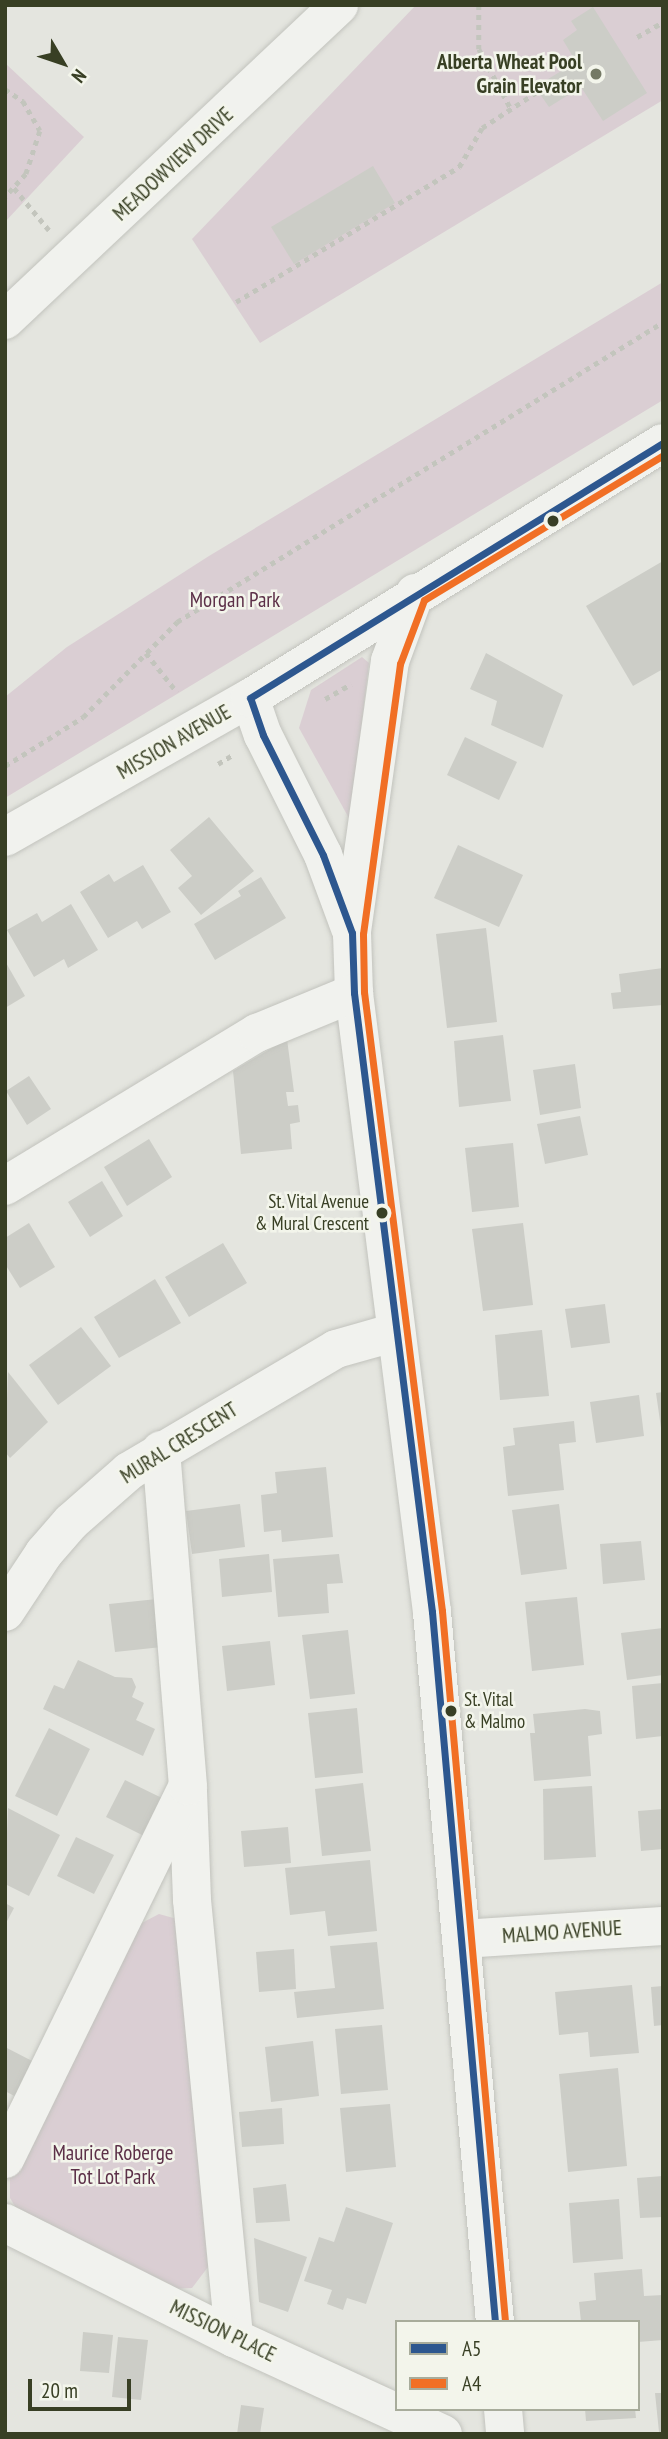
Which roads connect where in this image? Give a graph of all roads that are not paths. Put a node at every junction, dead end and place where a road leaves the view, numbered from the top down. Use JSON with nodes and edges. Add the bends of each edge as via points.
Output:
{"nodes":[{"id":1,"x":339,"y":5,"type":"edge"},
{"id":2,"x":5,"y":320,"type":"edge"},
{"id":3,"x":663,"y":443,"type":"edge"},
{"id":4,"x":415,"y":593,"type":"junction"},
{"id":5,"x":250,"y":698,"type":"junction"},
{"id":6,"x":5,"y":837,"type":"edge"},
{"id":7,"x":352,"y":933,"type":"junction"},
{"id":8,"x":354,"y":993,"type":"junction"},
{"id":9,"x":5,"y":1186,"type":"edge"},
{"id":10,"x":396,"y":1332,"type":"junction"},
{"id":11,"x":161,"y":1450,"type":"junction"},
{"id":12,"x":5,"y":1612,"type":"edge"},
{"id":13,"x":188,"y":1786,"type":"junction"},
{"id":14,"x":192,"y":1900,"type":"junction"},
{"id":15,"x":126,"y":1911,"type":"junction"},
{"id":16,"x":663,"y":1926,"type":"edge"},
{"id":17,"x":461,"y":1939,"type":"junction"},
{"id":18,"x":5,"y":2160,"type":"edge"},
{"id":19,"x":5,"y":2223,"type":"edge"},
{"id":20,"x":495,"y":2320,"type":"edge"},
{"id":21,"x":234,"y":2338,"type":"junction"},
{"id":22,"x":503,"y":2411,"type":"edge"},
{"id":23,"x":443,"y":2434,"type":"edge"},
{"id":24,"x":505,"y":2434,"type":"edge"}],
"edges":[{"from":1,"to":2,"type":"street","name":"MEADOWVIEW DRIVE"},
{"from":3,"to":4,"type":"street","name":"MISSION AVENUE"},
{"from":4,"to":5,"type":"street","name":"MISSION AVENUE"},
{"from":4,"to":7,"type":"street","via":[[390,660]]},
{"from":5,"to":6,"type":"street","name":"MISSION AVENUE"},
{"from":5,"to":7,"type":"street","via":[[263,735],[323,855]]},
{"from":7,"to":8,"type":"street"},
{"from":8,"to":9,"type":"street","via":[[257,1033]]},
{"from":8,"to":10,"type":"street"},
{"from":10,"to":11,"type":"street","name":"MURAL CRESCENT","via":[[336,1349]]},
{"from":10,"to":17,"type":"street","via":[[432,1612]]},
{"from":11,"to":12,"type":"street","name":"MURAL CRESCENT","via":[[71,1522]]},
{"from":11,"to":13,"type":"street"},
{"from":13,"to":14,"type":"street"},
{"from":13,"to":15,"type":"street"},
{"from":14,"to":15,"type":"street"},
{"from":14,"to":21,"type":"street"},
{"from":15,"to":18,"type":"street"},
{"from":16,"to":17,"type":"street","name":"MALMO AVENUE"},
{"from":17,"to":20,"type":"street"},
{"from":19,"to":21,"type":"street","name":"MISSION PLACE"},
{"from":21,"to":23,"type":"street","name":"MISSION PLACE"},
{"from":22,"to":24,"type":"street"}]}
